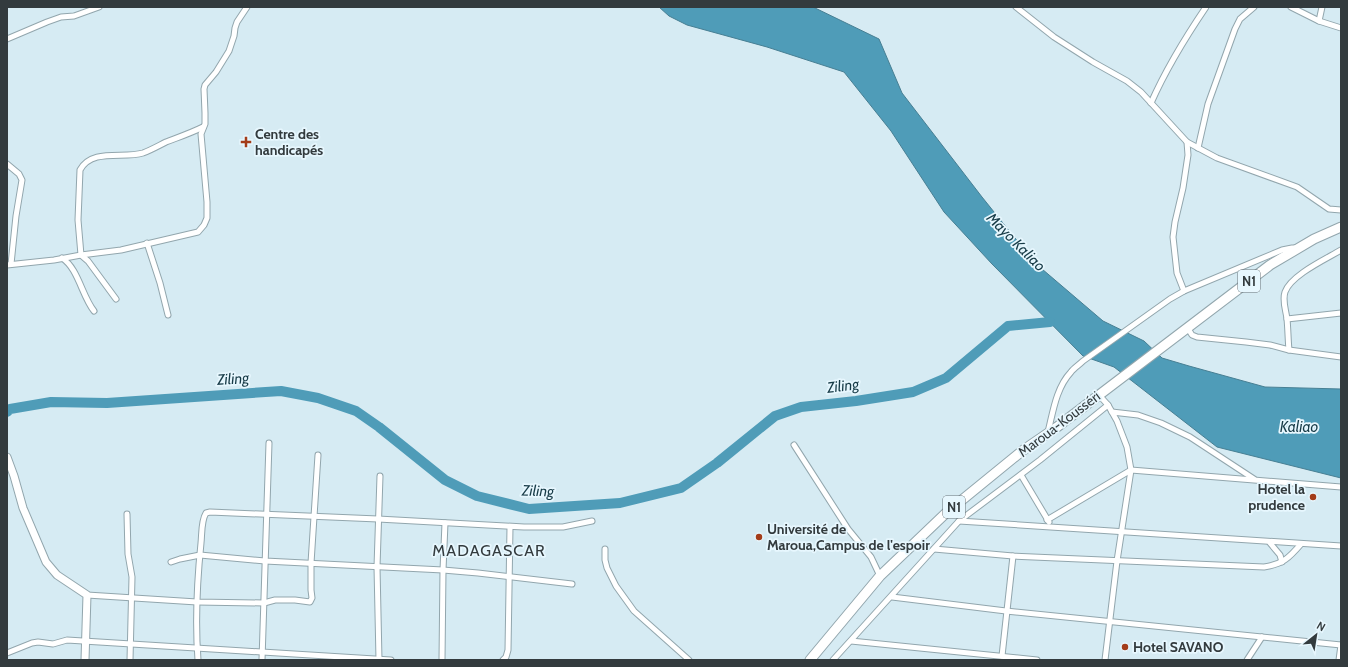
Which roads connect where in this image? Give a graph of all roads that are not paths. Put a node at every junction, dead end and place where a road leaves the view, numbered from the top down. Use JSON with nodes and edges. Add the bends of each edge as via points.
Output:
{"nodes":[{"id":1,"x":99,"y":7,"type":"edge"},
{"id":2,"x":247,"y":7,"type":"edge"},
{"id":3,"x":1016,"y":7,"type":"edge"},
{"id":4,"x":1206,"y":7,"type":"edge"},
{"id":5,"x":1254,"y":7,"type":"edge"},
{"id":6,"x":1291,"y":7,"type":"edge"},
{"id":7,"x":1322,"y":7,"type":"edge"},
{"id":8,"x":1319,"y":21,"type":"junction"},
{"id":9,"x":1341,"y":28,"type":"edge"},
{"id":10,"x":7,"y":39,"type":"edge"},
{"id":11,"x":1151,"y":103,"type":"junction"},
{"id":12,"x":203,"y":127,"type":"junction"},
{"id":13,"x":1187,"y":142,"type":"junction"},
{"id":14,"x":1198,"y":148,"type":"junction"},
{"id":15,"x":7,"y":164,"type":"edge"},
{"id":16,"x":1341,"y":210,"type":"edge"},
{"id":17,"x":1341,"y":227,"type":"edge"},
{"id":18,"x":147,"y":243,"type":"junction"},
{"id":19,"x":1298,"y":249,"type":"junction"},
{"id":20,"x":1341,"y":250,"type":"edge"},
{"id":21,"x":81,"y":255,"type":"junction"},
{"id":22,"x":62,"y":258,"type":"junction"},
{"id":23,"x":9,"y":265,"type":"edge"},
{"id":24,"x":1184,"y":291,"type":"junction"},
{"id":25,"x":116,"y":299,"type":"dead end"},
{"id":26,"x":94,"y":311,"type":"dead end"},
{"id":27,"x":1341,"y":313,"type":"edge"},
{"id":28,"x":168,"y":315,"type":"dead end"},
{"id":29,"x":1287,"y":319,"type":"junction"},
{"id":30,"x":1187,"y":327,"type":"junction"},
{"id":31,"x":1289,"y":350,"type":"junction"},
{"id":32,"x":1341,"y":357,"type":"edge"},
{"id":33,"x":1098,"y":394,"type":"junction"},
{"id":34,"x":1108,"y":405,"type":"junction"},
{"id":35,"x":1112,"y":412,"type":"junction"},
{"id":36,"x":1048,"y":432,"type":"junction"},
{"id":37,"x":269,"y":443,"type":"dead end"},
{"id":38,"x":794,"y":445,"type":"dead end"},
{"id":39,"x":318,"y":455,"type":"dead end"},
{"id":40,"x":7,"y":457,"type":"edge"},
{"id":41,"x":1131,"y":470,"type":"junction"},
{"id":42,"x":1021,"y":475,"type":"junction"},
{"id":43,"x":380,"y":476,"type":"dead end"},
{"id":44,"x":1256,"y":480,"type":"junction"},
{"id":45,"x":1341,"y":487,"type":"edge"},
{"id":46,"x":127,"y":514,"type":"dead end"},
{"id":47,"x":266,"y":515,"type":"junction"},
{"id":48,"x":314,"y":517,"type":"junction"},
{"id":49,"x":378,"y":519,"type":"junction"},
{"id":50,"x":1047,"y":520,"type":"junction"},
{"id":51,"x":592,"y":521,"type":"dead end"},
{"id":52,"x":959,"y":521,"type":"junction"},
{"id":53,"x":445,"y":523,"type":"junction"},
{"id":54,"x":510,"y":527,"type":"junction"},
{"id":55,"x":1051,"y":527,"type":"junction"},
{"id":56,"x":1122,"y":533,"type":"junction"},
{"id":57,"x":1270,"y":543,"type":"junction"},
{"id":58,"x":1301,"y":544,"type":"junction"},
{"id":59,"x":1341,"y":546,"type":"edge"},
{"id":60,"x":934,"y":549,"type":"junction"},
{"id":61,"x":604,"y":550,"type":"dead end"},
{"id":62,"x":200,"y":555,"type":"junction"},
{"id":63,"x":1013,"y":556,"type":"junction"},
{"id":64,"x":265,"y":561,"type":"junction"},
{"id":65,"x":1117,"y":561,"type":"junction"},
{"id":66,"x":171,"y":562,"type":"dead end"},
{"id":67,"x":1282,"y":562,"type":"junction"},
{"id":68,"x":311,"y":563,"type":"junction"},
{"id":69,"x":377,"y":567,"type":"junction"},
{"id":70,"x":443,"y":570,"type":"junction"},
{"id":71,"x":509,"y":576,"type":"junction"},
{"id":72,"x":880,"y":576,"type":"junction"},
{"id":73,"x":572,"y":584,"type":"dead end"},
{"id":74,"x":87,"y":596,"type":"junction"},
{"id":75,"x":892,"y":597,"type":"junction"},
{"id":76,"x":132,"y":598,"type":"junction"},
{"id":77,"x":196,"y":602,"type":"junction"},
{"id":78,"x":264,"y":603,"type":"junction"},
{"id":79,"x":1006,"y":611,"type":"junction"},
{"id":80,"x":1109,"y":622,"type":"junction"},
{"id":81,"x":1262,"y":637,"type":"junction"},
{"id":82,"x":86,"y":641,"type":"junction"},
{"id":83,"x":851,"y":641,"type":"junction"},
{"id":84,"x":131,"y":643,"type":"junction"},
{"id":85,"x":1341,"y":645,"type":"edge"},
{"id":86,"x":197,"y":648,"type":"junction"},
{"id":87,"x":262,"y":652,"type":"junction"},
{"id":88,"x":7,"y":653,"type":"edge"},
{"id":89,"x":1004,"y":657,"type":"edge"},
{"id":90,"x":86,"y":660,"type":"edge"},
{"id":91,"x":130,"y":660,"type":"edge"},
{"id":92,"x":198,"y":660,"type":"edge"},
{"id":93,"x":262,"y":660,"type":"edge"},
{"id":94,"x":379,"y":660,"type":"edge"},
{"id":95,"x":391,"y":660,"type":"edge"},
{"id":96,"x":442,"y":660,"type":"edge"},
{"id":97,"x":503,"y":660,"type":"edge"},
{"id":98,"x":689,"y":660,"type":"edge"},
{"id":99,"x":810,"y":660,"type":"edge"},
{"id":100,"x":833,"y":660,"type":"edge"},
{"id":101,"x":1036,"y":660,"type":"edge"},
{"id":102,"x":1106,"y":660,"type":"edge"},
{"id":103,"x":1247,"y":660,"type":"edge"},
{"id":104,"x":1339,"y":660,"type":"edge"}],
"edges":[{"from":1,"to":10,"type":"street","via":[[74,16],[61,17]]},
{"from":2,"to":12,"type":"street","via":[[237,22],[229,51],[205,85]]},
{"from":3,"to":11,"type":"street","via":[[1054,37],[1127,81]]},
{"from":4,"to":11,"type":"street","via":[[1162,77]]},
{"from":5,"to":14,"type":"street","via":[[1240,19],[1235,29],[1208,104]]},
{"from":6,"to":8,"type":"street"},
{"from":7,"to":8,"type":"street"},
{"from":8,"to":9,"type":"street"},
{"from":11,"to":13,"type":"street"},
{"from":12,"to":18,"type":"street","via":[[201,134],[207,202],[207,218],[204,225],[198,232]]},
{"from":12,"to":21,"type":"street","via":[[145,152],[102,156],[83,165],[80,170],[78,207]]},
{"from":13,"to":14,"type":"street"},
{"from":13,"to":24,"type":"street","via":[[1188,155],[1173,237],[1177,273]]},
{"from":14,"to":16,"type":"street","via":[[1217,158],[1297,186],[1329,209]]},
{"from":15,"to":23,"type":"street","via":[[22,180]]},
{"from":17,"to":19,"type":"highway","name":"Maroua-Kousséri","number":"N1"},
{"from":18,"to":21,"type":"street","via":[[121,250]]},
{"from":18,"to":28,"type":"street"},
{"from":19,"to":24,"type":"street","via":[[1282,250]]},
{"from":19,"to":30,"type":"highway","name":"Maroua-Kousséri","number":"N1","via":[[1270,265]]},
{"from":20,"to":29,"type":"street","via":[[1304,273],[1289,286],[1284,300]]},
{"from":21,"to":22,"type":"street"},
{"from":21,"to":25,"type":"street"},
{"from":22,"to":23,"type":"street"},
{"from":22,"to":26,"type":"street","via":[[72,269]]},
{"from":24,"to":36,"type":"street","via":[[1082,361],[1070,372],[1056,399]]},
{"from":27,"to":29,"type":"street"},
{"from":29,"to":31,"type":"street"},
{"from":30,"to":31,"type":"street","via":[[1197,338],[1270,345]]},
{"from":30,"to":33,"type":"highway","name":"Maroua-Kousséri","number":"N1"},
{"from":31,"to":32,"type":"street"},
{"from":33,"to":34,"type":"street"},
{"from":33,"to":36,"type":"highway","name":"Maroua-Kousséri","number":"N1"},
{"from":34,"to":35,"type":"street"},
{"from":34,"to":42,"type":"street"},
{"from":35,"to":41,"type":"street","via":[[1127,447]]},
{"from":35,"to":44,"type":"street","via":[[1138,415],[1161,423],[1190,437]]},
{"from":36,"to":72,"type":"highway","name":"Maroua-Kousséri","number":"N1","via":[[946,513]]},
{"from":37,"to":47,"type":"street"},
{"from":38,"to":72,"type":"street","via":[[848,529],[872,557]]},
{"from":39,"to":48,"type":"street"},
{"from":40,"to":74,"type":"main road","via":[[23,508],[46,562],[57,575]]},
{"from":41,"to":44,"type":"street"},
{"from":41,"to":50,"type":"street"},
{"from":41,"to":56,"type":"street"},
{"from":42,"to":50,"type":"street"},
{"from":42,"to":52,"type":"street"},
{"from":43,"to":49,"type":"street"},
{"from":44,"to":45,"type":"street"},
{"from":46,"to":76,"type":"street"},
{"from":47,"to":48,"type":"street"},
{"from":47,"to":62,"type":"street","via":[[206,513]]},
{"from":47,"to":64,"type":"street"},
{"from":48,"to":49,"type":"street"},
{"from":48,"to":68,"type":"street"},
{"from":49,"to":53,"type":"street"},
{"from":49,"to":69,"type":"street"},
{"from":50,"to":55,"type":"street"},
{"from":51,"to":54,"type":"street","via":[[563,527]]},
{"from":52,"to":55,"type":"street"},
{"from":52,"to":60,"type":"street"},
{"from":53,"to":54,"type":"street"},
{"from":53,"to":70,"type":"street"},
{"from":54,"to":71,"type":"street"},
{"from":55,"to":56,"type":"street"},
{"from":56,"to":57,"type":"street"},
{"from":56,"to":65,"type":"street"},
{"from":57,"to":58,"type":"street"},
{"from":57,"to":67,"type":"street","via":[[1280,555]]},
{"from":58,"to":59,"type":"street"},
{"from":58,"to":67,"type":"street"},
{"from":60,"to":63,"type":"street"},
{"from":60,"to":75,"type":"street"},
{"from":61,"to":98,"type":"street","via":[[607,568],[634,611]]},
{"from":62,"to":64,"type":"street"},
{"from":62,"to":66,"type":"street"},
{"from":62,"to":77,"type":"street"},
{"from":63,"to":65,"type":"street"},
{"from":63,"to":79,"type":"street"},
{"from":64,"to":68,"type":"street"},
{"from":64,"to":78,"type":"street"},
{"from":65,"to":67,"type":"street","via":[[1264,567]]},
{"from":65,"to":80,"type":"street"},
{"from":68,"to":69,"type":"street"},
{"from":68,"to":78,"type":"street","via":[[310,602],[274,600]]},
{"from":69,"to":70,"type":"street"},
{"from":69,"to":94,"type":"street"},
{"from":70,"to":71,"type":"street"},
{"from":70,"to":96,"type":"street"},
{"from":71,"to":73,"type":"street"},
{"from":71,"to":97,"type":"street","via":[[508,650]]},
{"from":72,"to":99,"type":"highway","name":"Maroua-Kousséri","number":"N1"},
{"from":74,"to":76,"type":"street"},
{"from":74,"to":82,"type":"main road"},
{"from":75,"to":79,"type":"street"},
{"from":75,"to":83,"type":"street"},
{"from":76,"to":77,"type":"street"},
{"from":76,"to":84,"type":"street"},
{"from":77,"to":78,"type":"street"},
{"from":77,"to":86,"type":"street"},
{"from":78,"to":87,"type":"street"},
{"from":79,"to":80,"type":"street"},
{"from":79,"to":89,"type":"street"},
{"from":80,"to":81,"type":"street"},
{"from":80,"to":102,"type":"street"},
{"from":81,"to":85,"type":"street"},
{"from":81,"to":103,"type":"street"},
{"from":82,"to":84,"type":"street"},
{"from":82,"to":88,"type":"street","via":[[66,640],[52,644],[38,642]]},
{"from":82,"to":90,"type":"main road"},
{"from":83,"to":89,"type":"street"},
{"from":83,"to":100,"type":"street"},
{"from":84,"to":86,"type":"street"},
{"from":84,"to":91,"type":"street"},
{"from":85,"to":104,"type":"street"},
{"from":86,"to":87,"type":"street"},
{"from":86,"to":92,"type":"street"},
{"from":87,"to":93,"type":"street"},
{"from":87,"to":94,"type":"street"},
{"from":89,"to":101,"type":"street"},
{"from":94,"to":95,"type":"street"}]}
